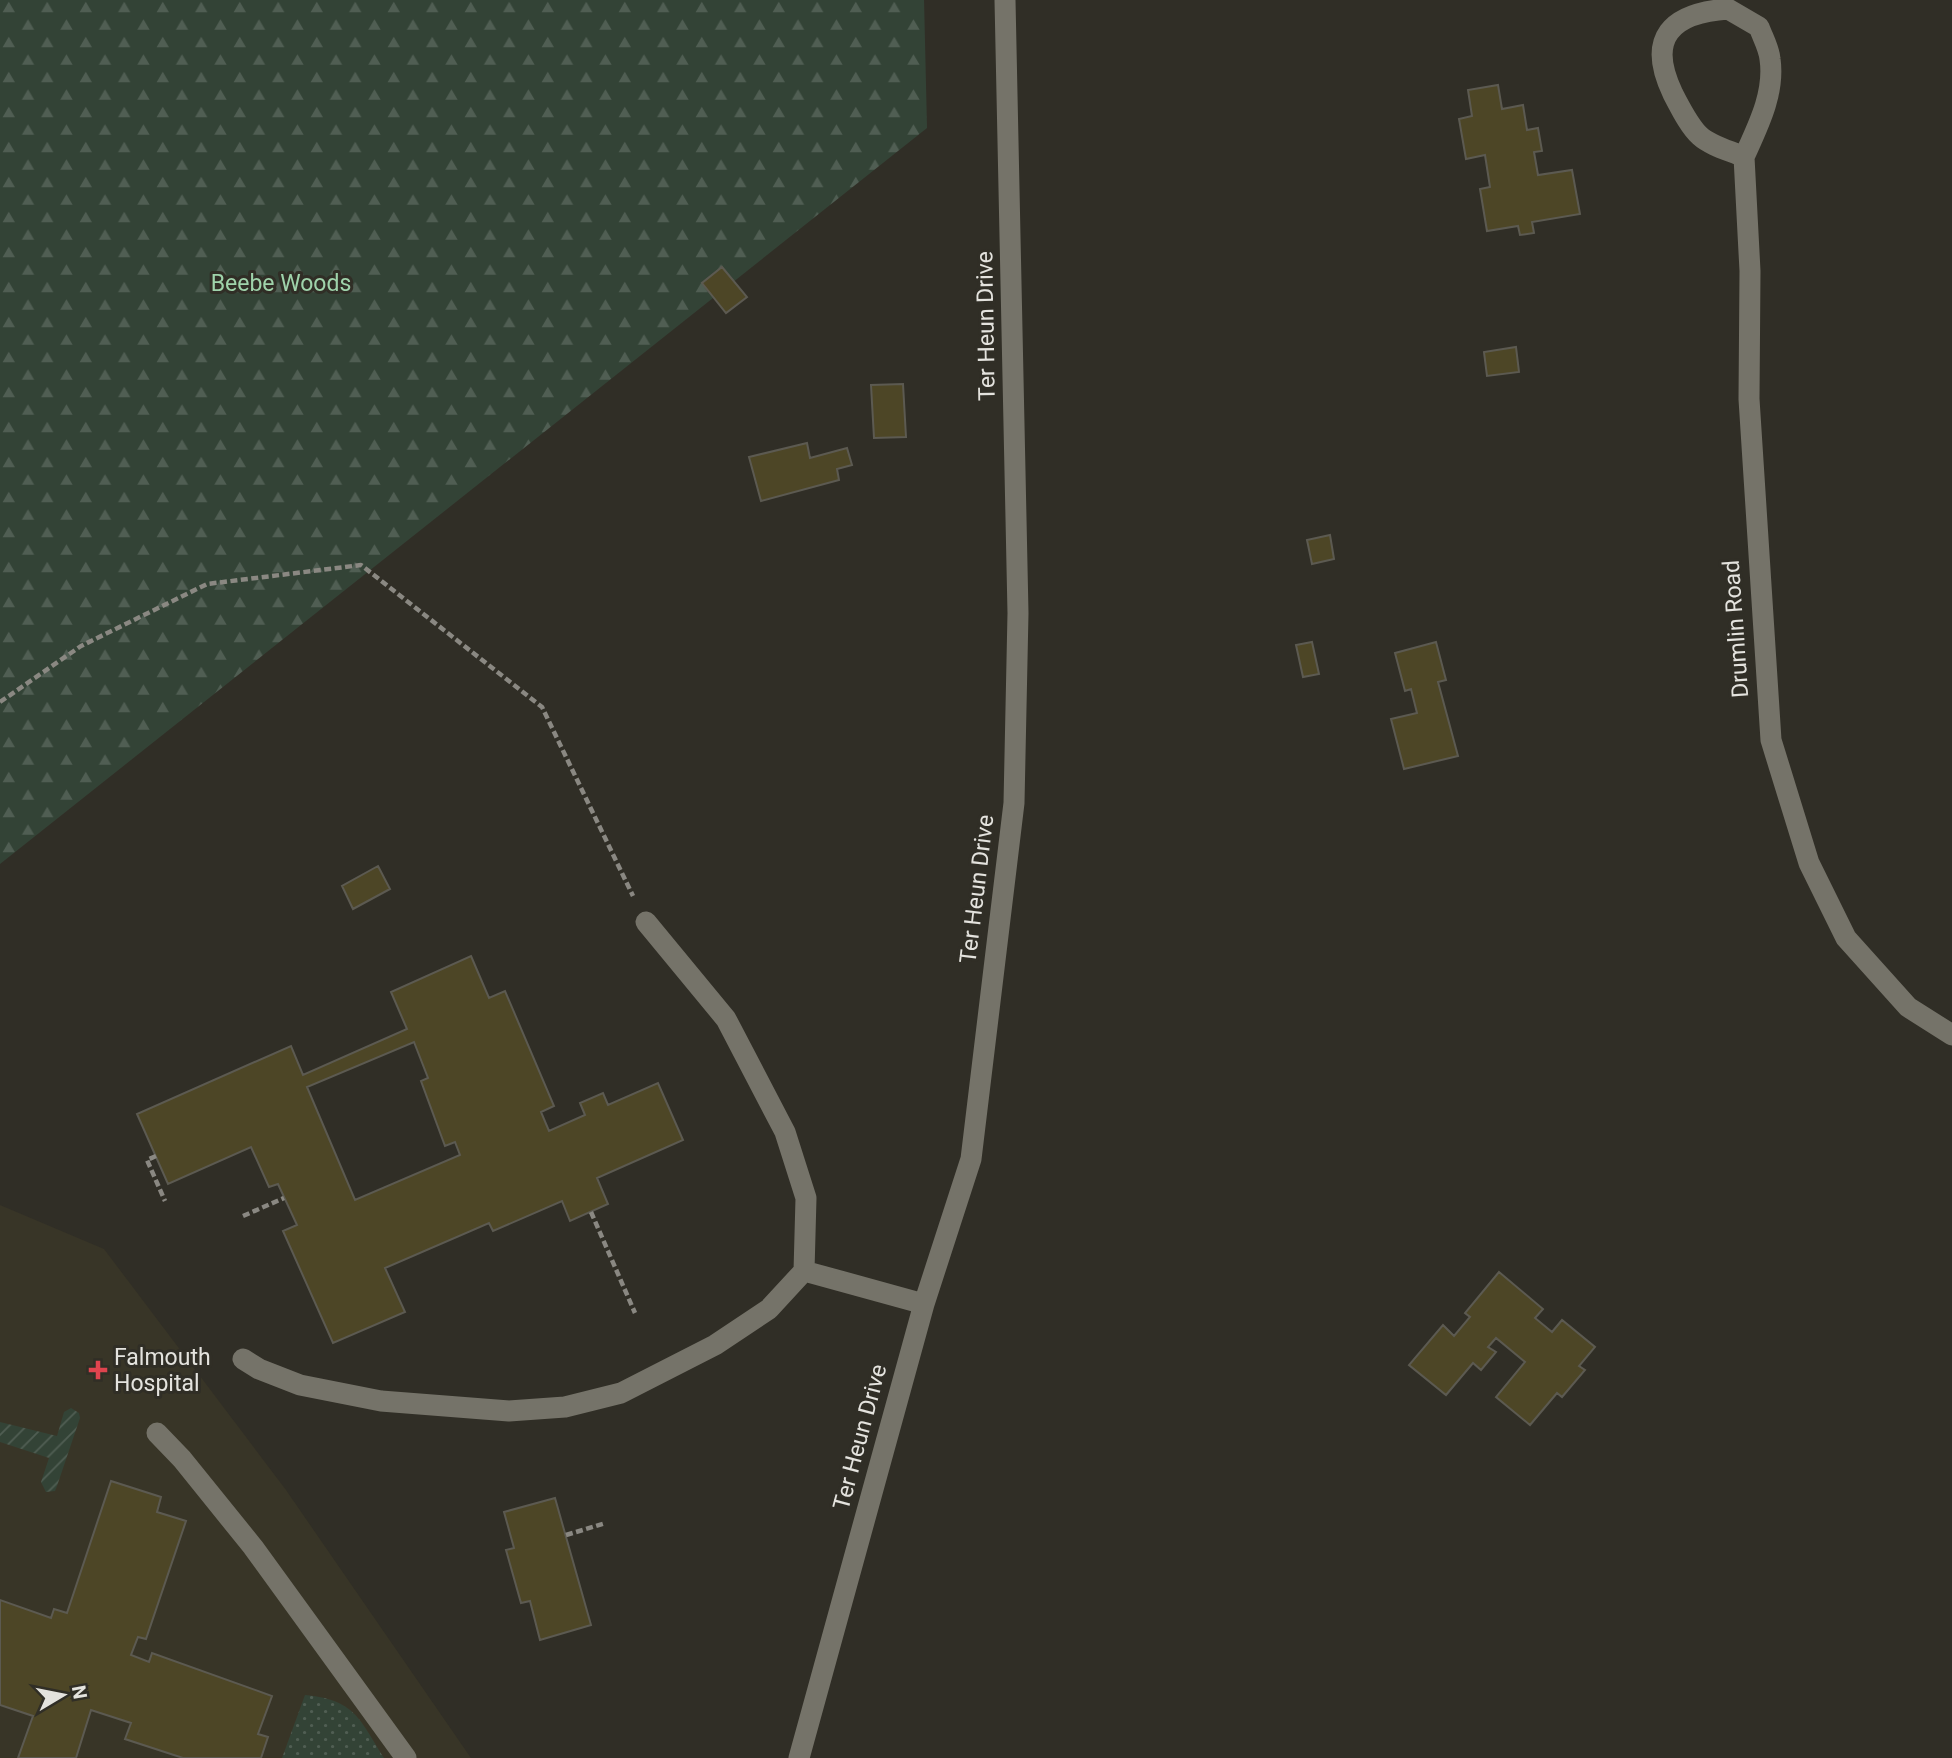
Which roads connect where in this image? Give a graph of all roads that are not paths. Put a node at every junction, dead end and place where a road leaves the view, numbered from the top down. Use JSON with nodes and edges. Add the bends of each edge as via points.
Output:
{"nodes":[{"id":1,"x":1005,"y":0,"type":"edge"},
{"id":2,"x":1744,"y":157,"type":"junction"},
{"id":3,"x":646,"y":922,"type":"road end"},
{"id":4,"x":1952,"y":1035,"type":"edge"},
{"id":5,"x":804,"y":1271,"type":"junction"},
{"id":6,"x":924,"y":1304,"type":"junction"},
{"id":7,"x":243,"y":1359,"type":"dead end"},
{"id":8,"x":157,"y":1433,"type":"dead end"},
{"id":9,"x":406,"y":1758,"type":"edge"},
{"id":10,"x":799,"y":1758,"type":"edge"}],
"edges":[{"from":1,"to":6,"type":"street","name":"Ter Heun Drive","via":[[1018,613],[1014,803],[971,1159]]},
{"from":2,"to":2,"type":"street","name":"Drumlin Road","via":[[1700,136],[1665,78],[1662,55],[1666,34],[1680,20],[1704,11],[1728,9],[1759,27],[1770,56],[1768,98]]},
{"from":2,"to":4,"type":"street","name":"Drumlin Road","via":[[1750,271],[1749,399],[1770,740],[1809,863],[1846,938],[1908,1007]]},
{"from":3,"to":5,"type":"street","via":[[726,1019],[785,1132],[806,1198]]},
{"from":5,"to":6,"type":"street"},
{"from":5,"to":7,"type":"street","via":[[769,1309],[715,1345],[621,1393],[565,1407],[509,1411],[381,1401],[300,1385]]},
{"from":6,"to":10,"type":"street","name":"Ter Heun Drive"},
{"from":8,"to":9,"type":"street","via":[[253,1547]]}]}
